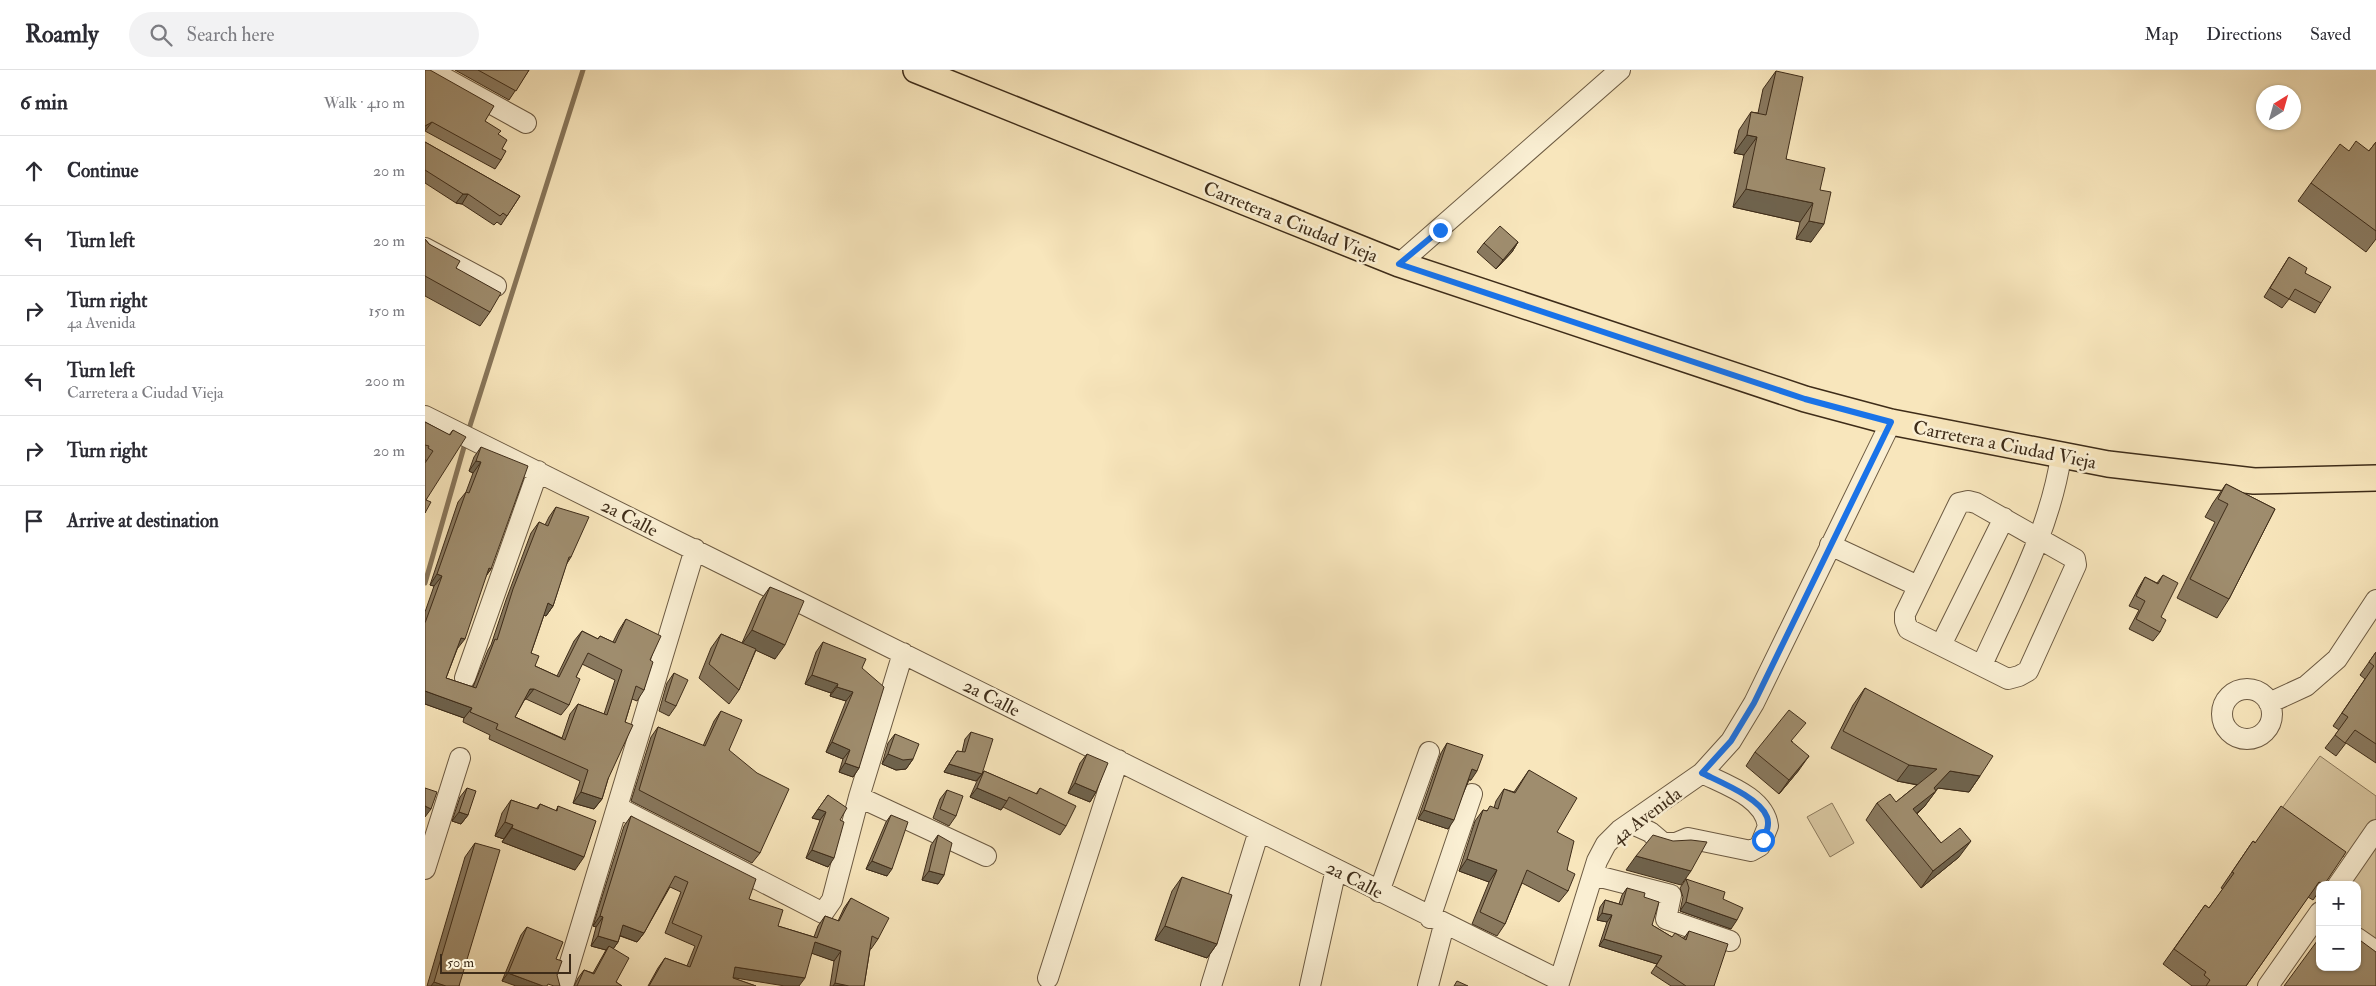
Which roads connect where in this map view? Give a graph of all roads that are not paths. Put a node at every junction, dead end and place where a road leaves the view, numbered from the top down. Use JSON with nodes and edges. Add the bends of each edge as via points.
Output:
{"nodes":[{"id":1,"x":430,"y":70,"type":"edge"},
{"id":2,"x":916,"y":70,"type":"edge"},
{"id":3,"x":1620,"y":70,"type":"edge"},
{"id":4,"x":526,"y":123,"type":"dead end"},
{"id":5,"x":425,"y":248,"type":"edge"},
{"id":6,"x":1399,"y":264,"type":"junction"},
{"id":7,"x":496,"y":286,"type":"dead end"},
{"id":8,"x":425,"y":416,"type":"edge"},
{"id":9,"x":1891,"y":422,"type":"junction"},
{"id":10,"x":2061,"y":456,"type":"junction"},
{"id":11,"x":538,"y":471,"type":"junction"},
{"id":12,"x":2376,"y":478,"type":"edge"},
{"id":13,"x":2004,"y":518,"type":"junction"},
{"id":14,"x":2040,"y":537,"type":"junction"},
{"id":15,"x":1830,"y":545,"type":"junction"},
{"id":16,"x":695,"y":549,"type":"junction"},
{"id":17,"x":1918,"y":586,"type":"junction"},
{"id":18,"x":2376,"y":600,"type":"edge"},
{"id":19,"x":1941,"y":645,"type":"junction"},
{"id":20,"x":903,"y":653,"type":"junction"},
{"id":21,"x":1982,"y":666,"type":"junction"},
{"id":22,"x":465,"y":678,"type":"dead end"},
{"id":23,"x":2269,"y":702,"type":"dead end"},
{"id":24,"x":1429,"y":752,"type":"dead end"},
{"id":25,"x":460,"y":758,"type":"dead end"},
{"id":26,"x":1118,"y":760,"type":"junction"},
{"id":27,"x":1702,"y":773,"type":"junction"},
{"id":28,"x":1472,"y":794,"type":"dead end"},
{"id":29,"x":859,"y":797,"type":"junction"},
{"id":30,"x":617,"y":807,"type":"junction"},
{"id":31,"x":1630,"y":823,"type":"junction"},
{"id":32,"x":2376,"y":830,"type":"edge"},
{"id":33,"x":1259,"y":831,"type":"junction"},
{"id":34,"x":986,"y":856,"type":"dead end"},
{"id":35,"x":425,"y":868,"type":"edge"},
{"id":36,"x":1336,"y":869,"type":"junction"},
{"id":37,"x":1593,"y":875,"type":"junction"},
{"id":38,"x":2342,"y":881,"type":"edge"},
{"id":39,"x":1379,"y":892,"type":"junction"},
{"id":40,"x":2316,"y":918,"type":"edge"},
{"id":41,"x":1437,"y":921,"type":"junction"},
{"id":42,"x":1730,"y":941,"type":"dead end"},
{"id":43,"x":2361,"y":941,"type":"edge"},
{"id":44,"x":2376,"y":951,"type":"edge"},
{"id":45,"x":1048,"y":978,"type":"dead end"},
{"id":46,"x":1559,"y":983,"type":"edge"},
{"id":47,"x":563,"y":986,"type":"edge"},
{"id":48,"x":1211,"y":986,"type":"edge"},
{"id":49,"x":1310,"y":986,"type":"edge"},
{"id":50,"x":1427,"y":986,"type":"edge"},
{"id":51,"x":2268,"y":986,"type":"edge"}],
"edges":[{"from":1,"to":4,"type":"street"},
{"from":2,"to":6,"type":"main road","name":"Carretera a Ciudad Vieja"},
{"from":3,"to":6,"type":"street"},
{"from":5,"to":7,"type":"street"},
{"from":6,"to":9,"type":"main road","name":"Carretera a Ciudad Vieja","via":[[1805,399]]},
{"from":8,"to":11,"type":"street","name":"2a Calle"},
{"from":9,"to":10,"type":"main road","name":"Carretera a Ciudad Vieja"},
{"from":9,"to":15,"type":"street","name":"4a Avenida"},
{"from":10,"to":12,"type":"main road","name":"Carretera a Ciudad Vieja","via":[[2254,481]]},
{"from":10,"to":14,"type":"street","via":[[2057,488]]},
{"from":11,"to":16,"type":"street","name":"2a Calle"},
{"from":11,"to":22,"type":"street"},
{"from":13,"to":14,"type":"street"},
{"from":13,"to":17,"type":"street","via":[[1976,503],[1959,503]]},
{"from":13,"to":19,"type":"street"},
{"from":14,"to":21,"type":"street"},
{"from":14,"to":21,"type":"street","via":[[2075,558],[2077,565],[2073,574],[2028,671],[2008,679]]},
{"from":15,"to":17,"type":"street"},
{"from":15,"to":27,"type":"street","name":"4a Avenida","via":[[1754,703],[1731,741]]},
{"from":16,"to":20,"type":"street","name":"2a Calle"},
{"from":16,"to":30,"type":"street"},
{"from":17,"to":19,"type":"street","via":[[1905,621],[1908,628]]},
{"from":18,"to":23,"type":"street","via":[[2337,659],[2306,686]]},
{"from":19,"to":21,"type":"street"},
{"from":20,"to":26,"type":"street","name":"2a Calle"},
{"from":20,"to":29,"type":"street"},
{"from":24,"to":39,"type":"street"},
{"from":25,"to":35,"type":"street"},
{"from":26,"to":33,"type":"street","name":"2a Calle"},
{"from":26,"to":45,"type":"street"},
{"from":27,"to":31,"type":"street","name":"4a Avenida"},
{"from":27,"to":31,"type":"street","via":[[1756,802],[1764,812],[1768,826],[1760,846],[1751,850],[1688,838],[1676,843],[1663,843],[1650,832]]},
{"from":28,"to":41,"type":"street"},
{"from":29,"to":30,"type":"street","via":[[832,900],[823,913]]},
{"from":29,"to":34,"type":"street"},
{"from":30,"to":47,"type":"street"},
{"from":31,"to":37,"type":"street","name":"4a Avenida","via":[[1606,844]]},
{"from":32,"to":38,"type":"street"},
{"from":33,"to":36,"type":"street","name":"2a Calle"},
{"from":33,"to":48,"type":"street"},
{"from":36,"to":39,"type":"street","name":"2a Calle"},
{"from":36,"to":49,"type":"street"},
{"from":37,"to":42,"type":"street","via":[[1671,895],[1666,919]]},
{"from":37,"to":46,"type":"street","name":"4a Avenida"},
{"from":39,"to":41,"type":"street","name":"2a Calle"},
{"from":40,"to":51,"type":"street"},
{"from":41,"to":46,"type":"street","name":"2a Calle"},
{"from":41,"to":50,"type":"street"},
{"from":43,"to":44,"type":"street"}]}
